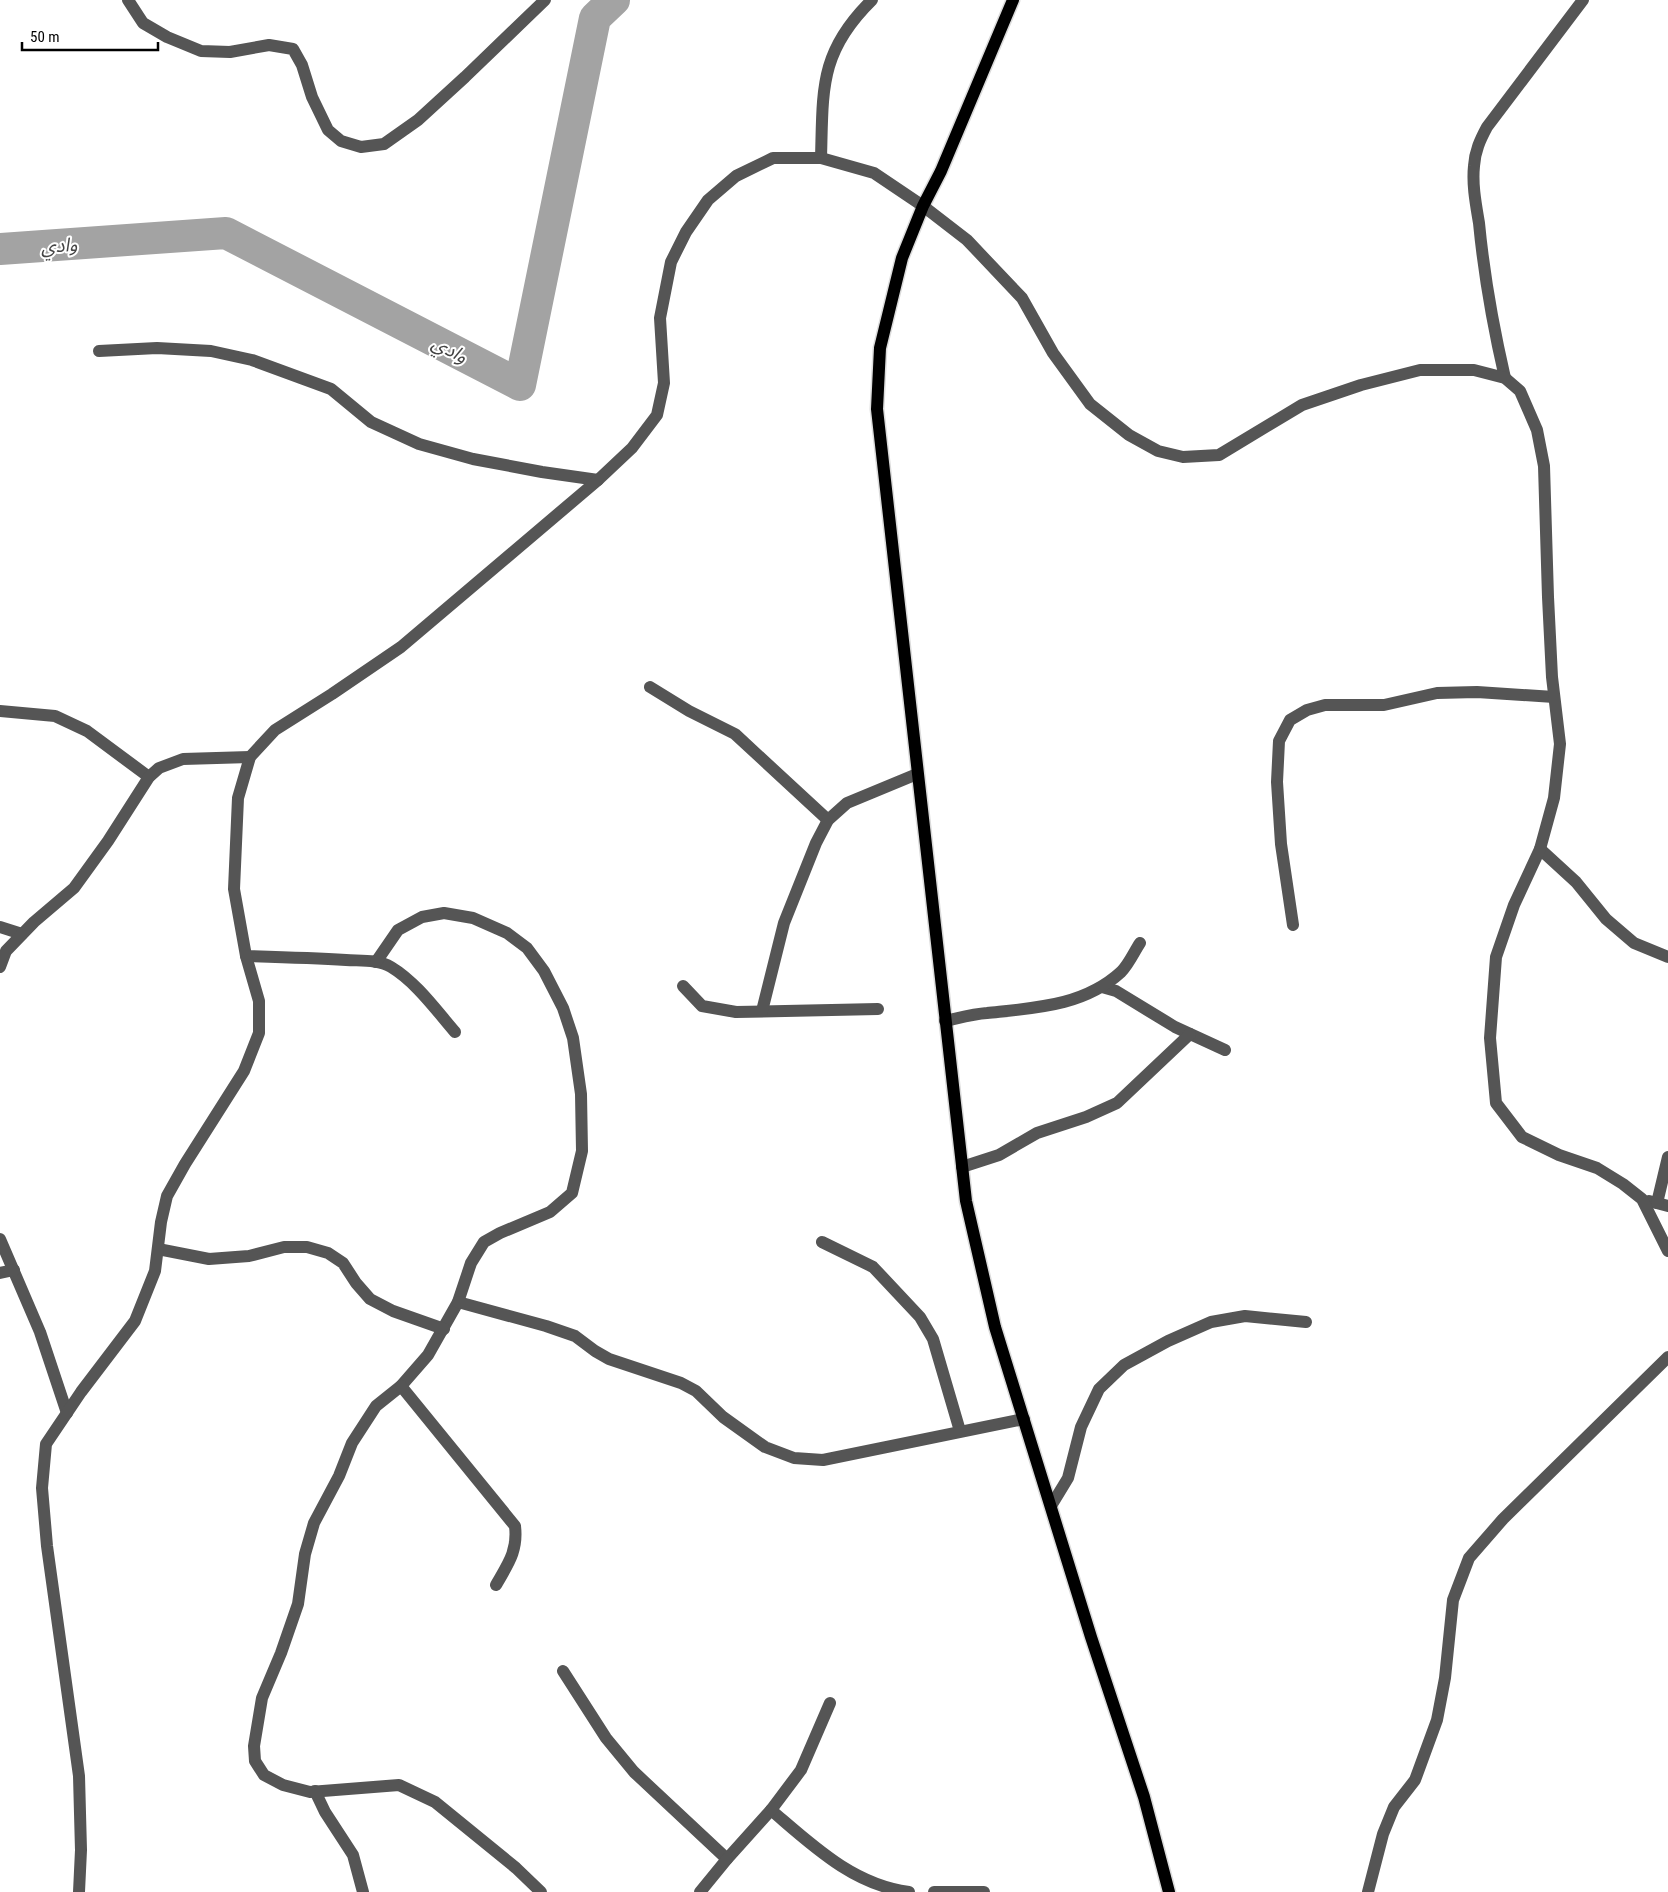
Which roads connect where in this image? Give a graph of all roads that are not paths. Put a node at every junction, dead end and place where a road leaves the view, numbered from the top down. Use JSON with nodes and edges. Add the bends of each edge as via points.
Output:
{"nodes":[{"id":1,"x":128,"y":0,"type":"edge"},
{"id":2,"x":545,"y":0,"type":"edge"},
{"id":3,"x":872,"y":0,"type":"edge"},
{"id":4,"x":1013,"y":0,"type":"edge"},
{"id":5,"x":1583,"y":0,"type":"edge"},
{"id":6,"x":820,"y":158,"type":"junction"},
{"id":7,"x":923,"y":206,"type":"junction"},
{"id":8,"x":99,"y":351,"type":"dead end"},
{"id":9,"x":1505,"y":378,"type":"junction"},
{"id":10,"x":598,"y":480,"type":"junction"},
{"id":11,"x":650,"y":687,"type":"dead end"},
{"id":12,"x":1554,"y":697,"type":"junction"},
{"id":13,"x":0,"y":710,"type":"edge"},
{"id":14,"x":250,"y":757,"type":"junction"},
{"id":15,"x":917,"y":774,"type":"junction"},
{"id":16,"x":149,"y":777,"type":"junction"},
{"id":17,"x":828,"y":820,"type":"junction"},
{"id":18,"x":1540,"y":849,"type":"junction"},
{"id":19,"x":1293,"y":924,"type":"dead end"},
{"id":20,"x":0,"y":928,"type":"edge"},
{"id":21,"x":22,"y":934,"type":"junction"},
{"id":22,"x":1140,"y":943,"type":"dead end"},
{"id":23,"x":246,"y":956,"type":"junction"},
{"id":24,"x":1668,"y":957,"type":"edge"},
{"id":25,"x":376,"y":962,"type":"junction"},
{"id":26,"x":0,"y":967,"type":"edge"},
{"id":27,"x":683,"y":986,"type":"dead end"},
{"id":28,"x":1102,"y":988,"type":"junction"},
{"id":29,"x":878,"y":1008,"type":"dead end"},
{"id":30,"x":762,"y":1011,"type":"junction"},
{"id":31,"x":945,"y":1021,"type":"junction"},
{"id":32,"x":455,"y":1032,"type":"dead end"},
{"id":33,"x":1190,"y":1034,"type":"junction"},
{"id":34,"x":1225,"y":1050,"type":"dead end"},
{"id":35,"x":1668,"y":1157,"type":"edge"},
{"id":36,"x":962,"y":1167,"type":"junction"},
{"id":37,"x":1642,"y":1199,"type":"junction"},
{"id":38,"x":1662,"y":1205,"type":"edge"},
{"id":39,"x":0,"y":1239,"type":"edge"},
{"id":40,"x":822,"y":1242,"type":"dead end"},
{"id":41,"x":158,"y":1249,"type":"junction"},
{"id":42,"x":1668,"y":1251,"type":"edge"},
{"id":43,"x":14,"y":1270,"type":"junction"},
{"id":44,"x":0,"y":1273,"type":"edge"},
{"id":45,"x":458,"y":1302,"type":"junction"},
{"id":46,"x":1306,"y":1322,"type":"dead end"},
{"id":47,"x":444,"y":1328,"type":"junction"},
{"id":48,"x":1668,"y":1357,"type":"edge"},
{"id":49,"x":401,"y":1386,"type":"junction"},
{"id":50,"x":66,"y":1413,"type":"junction"},
{"id":51,"x":1024,"y":1419,"type":"junction"},
{"id":52,"x":960,"y":1432,"type":"junction"},
{"id":53,"x":1051,"y":1506,"type":"junction"},
{"id":54,"x":496,"y":1585,"type":"dead end"},
{"id":55,"x":563,"y":1671,"type":"dead end"},
{"id":56,"x":830,"y":1703,"type":"dead end"},
{"id":57,"x":315,"y":1792,"type":"junction"},
{"id":58,"x":771,"y":1810,"type":"junction"},
{"id":59,"x":727,"y":1859,"type":"junction"},
{"id":60,"x":79,"y":1892,"type":"edge"},
{"id":61,"x":363,"y":1892,"type":"edge"},
{"id":62,"x":541,"y":1892,"type":"edge"},
{"id":63,"x":700,"y":1892,"type":"edge"},
{"id":64,"x":908,"y":1892,"type":"edge"},
{"id":65,"x":934,"y":1892,"type":"edge"},
{"id":66,"x":984,"y":1892,"type":"edge"},
{"id":67,"x":1169,"y":1892,"type":"edge"},
{"id":68,"x":1368,"y":1892,"type":"edge"}],
"edges":[{"from":1,"to":2,"type":"street","via":[[143,23],[201,51],[230,52],[269,45],[293,49],[328,130],[341,141],[362,147],[384,144],[418,120]]},
{"from":3,"to":6,"type":"street","via":[[846,29],[829,61],[822,93]]},
{"from":4,"to":7,"type":"main road","via":[[942,171]]},
{"from":5,"to":9,"type":"street","via":[[1487,127],[1477,146],[1474,181],[1481,244]]},
{"from":6,"to":7,"type":"street","via":[[874,174]]},
{"from":6,"to":10,"type":"street","via":[[773,158],[736,176],[708,200],[671,262],[660,318],[664,383],[657,415],[632,448]]},
{"from":7,"to":9,"type":"street","via":[[967,240],[1022,298],[1053,353],[1090,404],[1129,435],[1158,451],[1183,457],[1219,455],[1302,405],[1420,370],[1474,370]]},
{"from":7,"to":15,"type":"main road","via":[[902,258],[880,348],[876,409]]},
{"from":8,"to":10,"type":"street","via":[[157,348],[211,351],[252,360],[331,389],[371,422],[420,444],[482,460]]},
{"from":9,"to":12,"type":"street","via":[[1520,391],[1538,430],[1544,466]]},
{"from":10,"to":14,"type":"street","via":[[401,647],[275,730]]},
{"from":11,"to":17,"type":"street","via":[[735,734]]},
{"from":12,"to":18,"type":"street","via":[[1560,744],[1554,798]]},
{"from":12,"to":19,"type":"street","via":[[1437,693],[1384,705],[1324,705],[1290,720],[1279,741],[1277,782],[1281,844]]},
{"from":13,"to":16,"type":"street","via":[[56,716],[87,731]]},
{"from":14,"to":16,"type":"street","via":[[183,759],[168,763]]},
{"from":14,"to":23,"type":"street","via":[[238,798],[234,889]]},
{"from":15,"to":17,"type":"street","via":[[847,803]]},
{"from":15,"to":31,"type":"main road"},
{"from":16,"to":21,"type":"street","via":[[74,888]]},
{"from":17,"to":30,"type":"street","via":[[784,923]]},
{"from":18,"to":24,"type":"street","via":[[1576,882],[1606,919],[1634,943]]},
{"from":18,"to":37,"type":"street","via":[[1514,905],[1496,957],[1490,1038],[1496,1103],[1522,1137],[1558,1155],[1597,1168]]},
{"from":20,"to":21,"type":"street"},
{"from":21,"to":26,"type":"street","via":[[6,951]]},
{"from":22,"to":28,"type":"street","via":[[1123,970]]},
{"from":23,"to":25,"type":"street"},
{"from":23,"to":41,"type":"street","via":[[259,1001],[260,1033],[244,1071],[167,1196]]},
{"from":25,"to":32,"type":"street","via":[[400,973]]},
{"from":25,"to":45,"type":"street","via":[[398,930],[422,917],[444,913],[473,918],[507,933],[527,948],[563,1008],[573,1038],[581,1094],[582,1151],[572,1193],[550,1212],[484,1242],[471,1263]]},
{"from":27,"to":30,"type":"street","via":[[702,1006],[736,1012]]},
{"from":28,"to":31,"type":"street","via":[[1068,1002],[1030,1010],[985,1013]]},
{"from":28,"to":33,"type":"street","via":[[1116,991]]},
{"from":29,"to":30,"type":"street"},
{"from":31,"to":36,"type":"main road"},
{"from":33,"to":34,"type":"street"},
{"from":33,"to":36,"type":"street","via":[[1118,1103],[1037,1132],[998,1155]]},
{"from":35,"to":38,"type":"street"},
{"from":36,"to":51,"type":"main road","via":[[966,1201],[995,1327]]},
{"from":37,"to":38,"type":"street"},
{"from":37,"to":42,"type":"street"},
{"from":39,"to":43,"type":"street"},
{"from":40,"to":52,"type":"street","via":[[873,1267],[920,1317],[933,1339]]},
{"from":41,"to":47,"type":"street","via":[[209,1259],[249,1256],[284,1247],[308,1247],[328,1253],[343,1264],[370,1299],[393,1311]]},
{"from":41,"to":50,"type":"street","via":[[155,1271],[135,1321]]},
{"from":43,"to":44,"type":"street"},
{"from":43,"to":50,"type":"street","via":[[40,1332]]},
{"from":45,"to":47,"type":"street"},
{"from":45,"to":52,"type":"street","via":[[575,1336],[609,1359],[681,1383],[696,1391],[723,1417],[765,1447],[794,1458],[823,1460]]},
{"from":46,"to":53,"type":"street","via":[[1245,1316],[1211,1322],[1124,1365],[1099,1389],[1081,1427],[1068,1478]]},
{"from":47,"to":49,"type":"street","via":[[428,1355]]},
{"from":48,"to":68,"type":"street","via":[[1503,1519],[1469,1558],[1454,1600],[1437,1720],[1415,1780],[1394,1806]]},
{"from":49,"to":54,"type":"street","via":[[515,1526],[517,1541]]},
{"from":49,"to":57,"type":"street","via":[[376,1406],[360,1429],[314,1523],[305,1554],[298,1604],[262,1698],[254,1746],[255,1761],[264,1775],[283,1786]]},
{"from":50,"to":60,"type":"street","via":[[46,1444],[42,1488],[79,1776]]},
{"from":51,"to":52,"type":"street"},
{"from":51,"to":53,"type":"main road"},
{"from":53,"to":67,"type":"main road","via":[[1144,1797]]},
{"from":55,"to":59,"type":"street","via":[[606,1738],[634,1772]]},
{"from":56,"to":58,"type":"street","via":[[801,1770]]},
{"from":57,"to":61,"type":"street","via":[[353,1855]]},
{"from":57,"to":62,"type":"street","via":[[399,1785],[435,1802]]},
{"from":58,"to":59,"type":"street"},
{"from":58,"to":64,"type":"street","via":[[821,1852],[865,1880]]},
{"from":59,"to":63,"type":"street"},
{"from":65,"to":66,"type":"street"}]}
